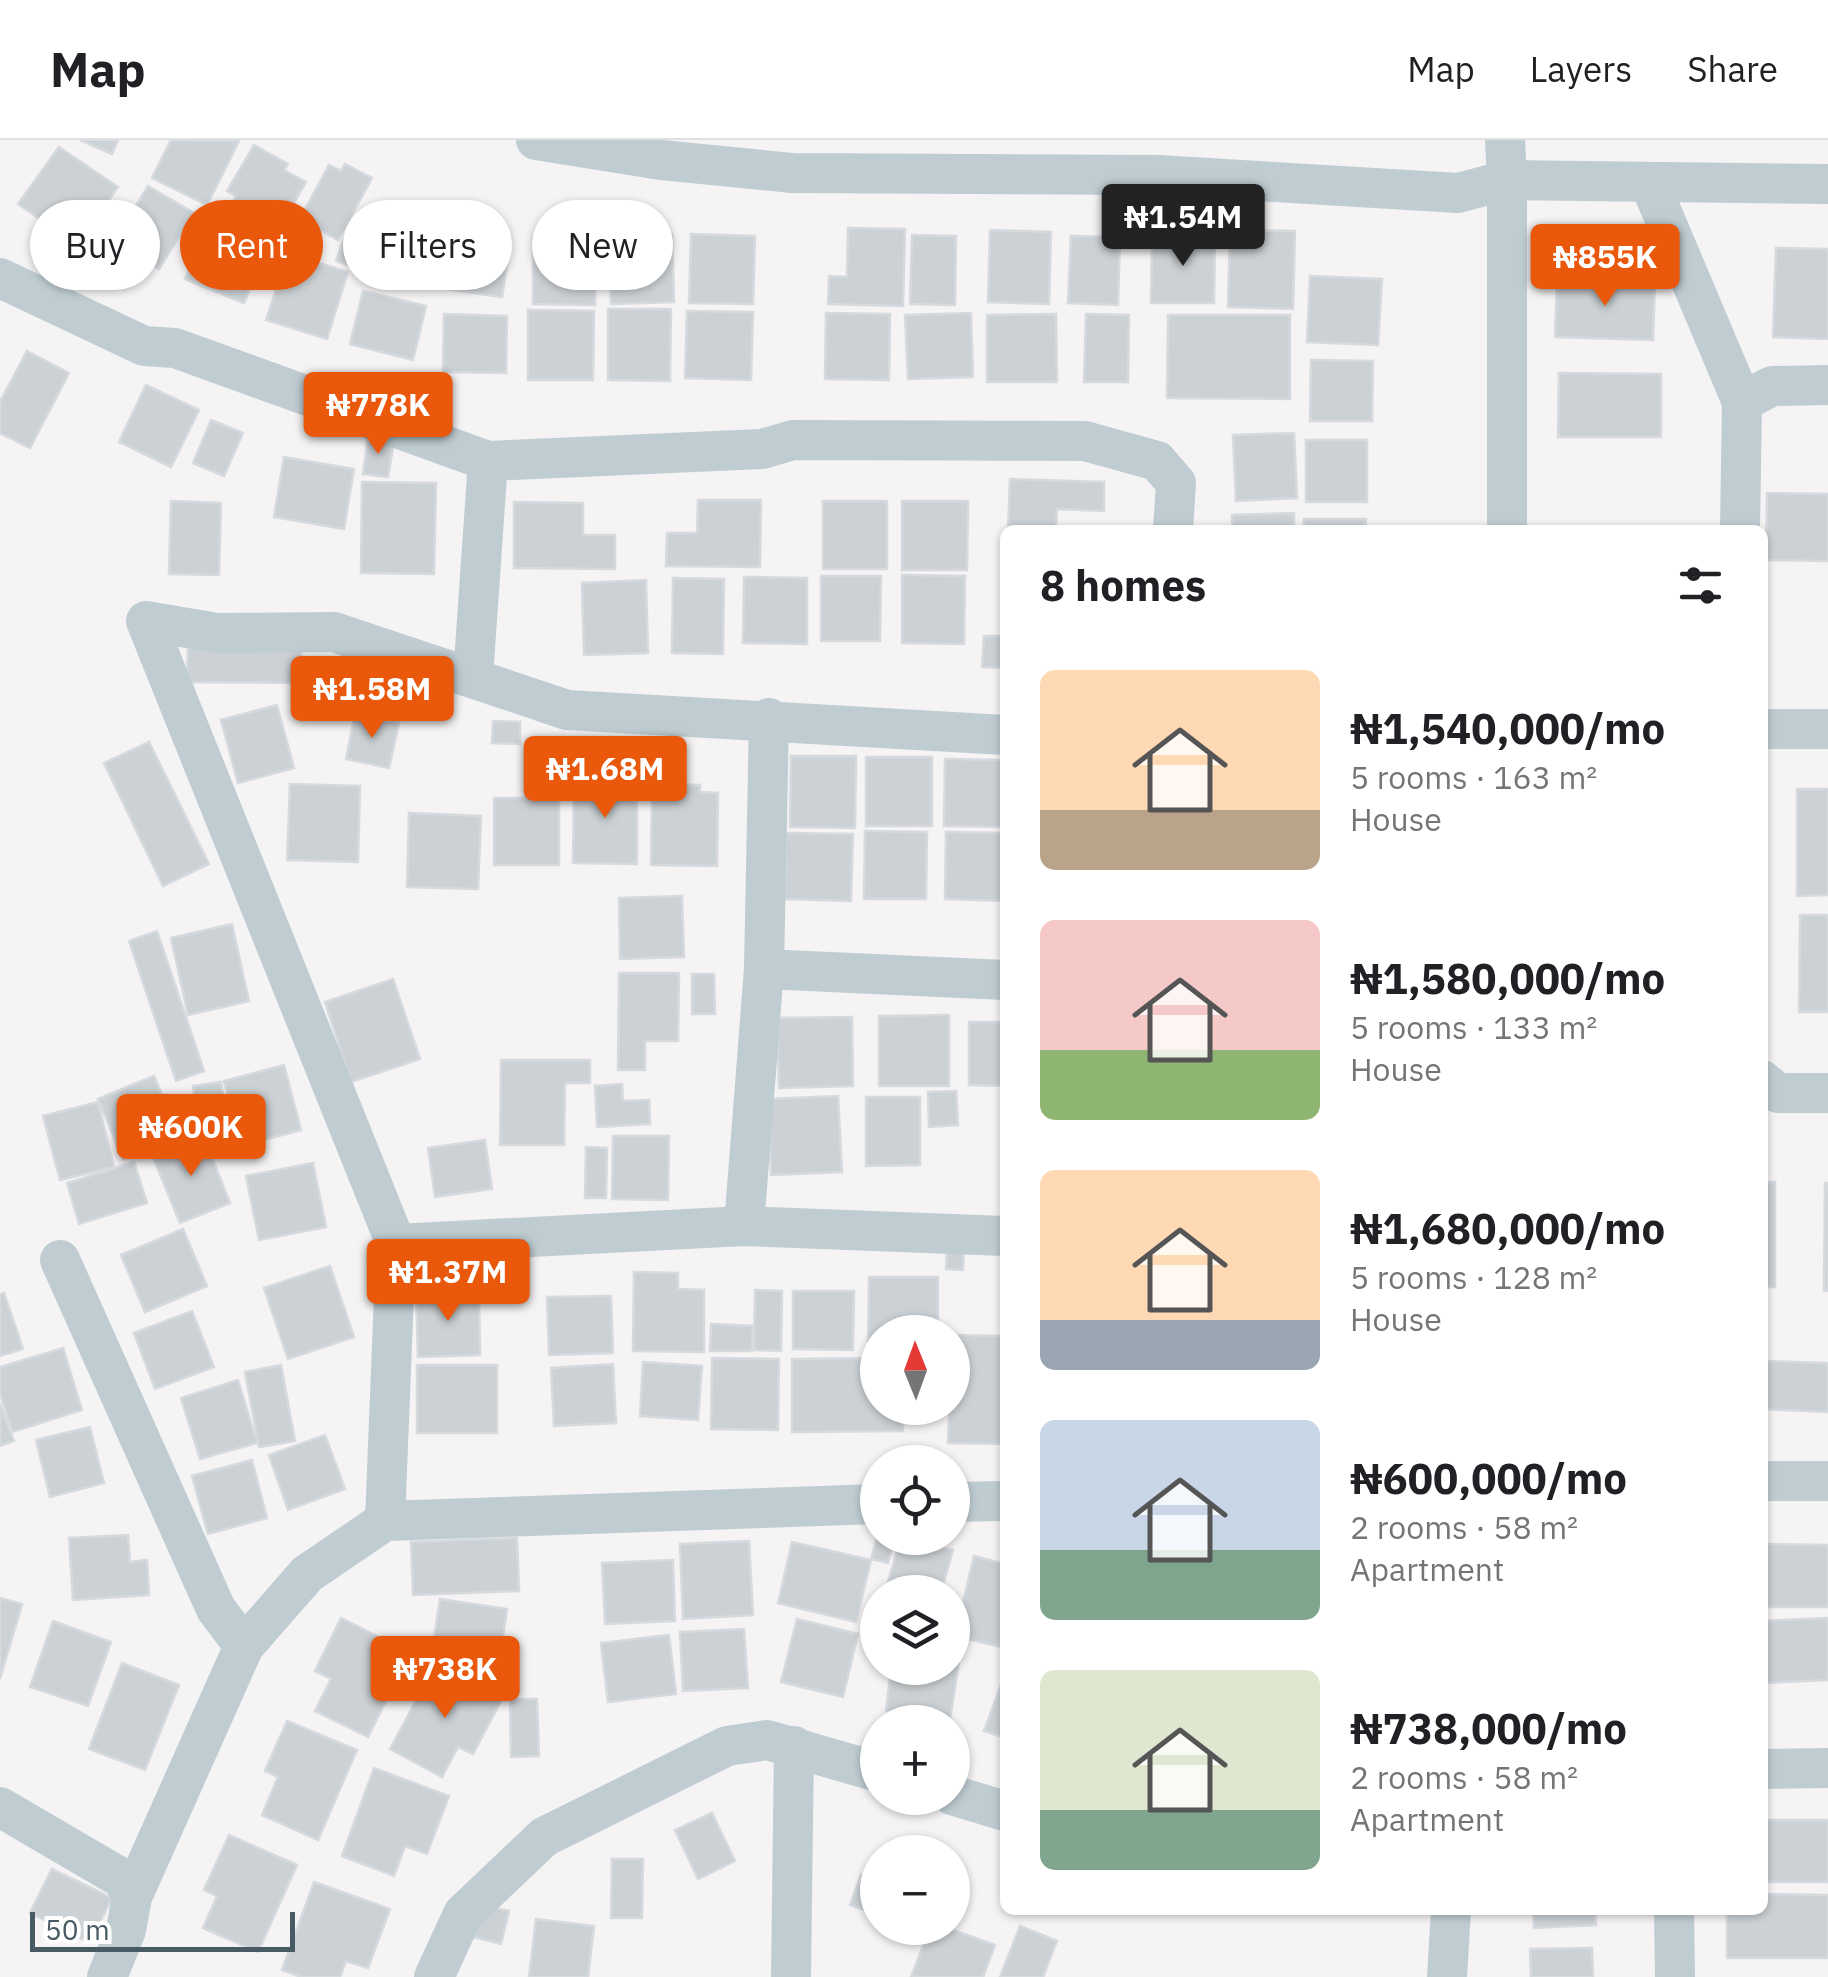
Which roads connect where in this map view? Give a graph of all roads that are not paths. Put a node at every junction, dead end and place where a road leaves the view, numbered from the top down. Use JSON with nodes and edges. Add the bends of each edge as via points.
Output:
{"nodes":[{"id":1,"x":536,"y":140,"type":"edge"},
{"id":2,"x":1505,"y":140,"type":"edge"},
{"id":3,"x":1507,"y":180,"type":"junction"},
{"id":4,"x":1650,"y":184,"type":"junction"},
{"id":5,"x":1828,"y":184,"type":"edge"},
{"id":6,"x":0,"y":278,"type":"edge"},
{"id":7,"x":1828,"y":386,"type":"edge"},
{"id":8,"x":1742,"y":402,"type":"junction"},
{"id":9,"x":488,"y":461,"type":"junction"},
{"id":10,"x":1173,"y":525,"type":"edge"},
{"id":11,"x":1507,"y":525,"type":"edge"},
{"id":12,"x":1740,"y":525,"type":"edge"},
{"id":13,"x":473,"y":677,"type":"junction"},
{"id":14,"x":769,"y":718,"type":"junction"},
{"id":15,"x":1768,"y":729,"type":"edge"},
{"id":16,"x":1828,"y":729,"type":"edge"},
{"id":17,"x":1000,"y":735,"type":"edge"},
{"id":18,"x":764,"y":969,"type":"junction"},
{"id":19,"x":1000,"y":980,"type":"edge"},
{"id":20,"x":1768,"y":1085,"type":"edge"},
{"id":21,"x":1828,"y":1093,"type":"edge"},
{"id":22,"x":744,"y":1226,"type":"junction"},
{"id":23,"x":1000,"y":1236,"type":"edge"},
{"id":24,"x":396,"y":1244,"type":"junction"},
{"id":25,"x":60,"y":1260,"type":"dead end"},
{"id":26,"x":1768,"y":1481,"type":"edge"},
{"id":27,"x":1828,"y":1481,"type":"edge"},
{"id":28,"x":1000,"y":1501,"type":"edge"},
{"id":29,"x":970,"y":1502,"type":"edge"},
{"id":30,"x":860,"y":1505,"type":"edge"},
{"id":31,"x":385,"y":1521,"type":"junction"},
{"id":32,"x":244,"y":1646,"type":"junction"},
{"id":33,"x":794,"y":1746,"type":"junction"},
{"id":34,"x":860,"y":1766,"type":"edge"},
{"id":35,"x":1828,"y":1768,"type":"edge"},
{"id":36,"x":1768,"y":1769,"type":"edge"},
{"id":37,"x":970,"y":1801,"type":"edge"},
{"id":38,"x":0,"y":1808,"type":"edge"},
{"id":39,"x":1000,"y":1810,"type":"edge"},
{"id":40,"x":132,"y":1898,"type":"junction"},
{"id":41,"x":1442,"y":1915,"type":"edge"},
{"id":42,"x":1674,"y":1915,"type":"edge"},
{"id":43,"x":107,"y":1977,"type":"edge"},
{"id":44,"x":434,"y":1977,"type":"edge"},
{"id":45,"x":791,"y":1977,"type":"edge"},
{"id":46,"x":1448,"y":1977,"type":"edge"},
{"id":47,"x":1675,"y":1977,"type":"edge"}],
"edges":[{"from":1,"to":3,"type":"street","via":[[792,173],[1158,175],[1458,193]]},
{"from":2,"to":3,"type":"street"},
{"from":3,"to":4,"type":"street"},
{"from":3,"to":11,"type":"street"},
{"from":4,"to":5,"type":"street"},
{"from":4,"to":8,"type":"street"},
{"from":6,"to":9,"type":"street","via":[[144,346],[175,348]]},
{"from":7,"to":8,"type":"street","via":[[1772,386]]},
{"from":8,"to":12,"type":"street"},
{"from":9,"to":10,"type":"street","via":[[762,450],[793,440],[1085,441],[1157,461],[1176,483]]},
{"from":9,"to":13,"type":"street"},
{"from":13,"to":14,"type":"street","via":[[567,710]]},
{"from":13,"to":24,"type":"street","via":[[334,632],[217,632],[146,621]]},
{"from":14,"to":17,"type":"street"},
{"from":14,"to":18,"type":"street"},
{"from":15,"to":16,"type":"street"},
{"from":18,"to":19,"type":"street"},
{"from":18,"to":22,"type":"street"},
{"from":20,"to":21,"type":"street","via":[[1778,1093]]},
{"from":22,"to":23,"type":"street"},
{"from":22,"to":24,"type":"street"},
{"from":24,"to":31,"type":"street"},
{"from":25,"to":32,"type":"street","via":[[216,1609]]},
{"from":26,"to":27,"type":"street"},
{"from":28,"to":29,"type":"street"},
{"from":30,"to":31,"type":"street"},
{"from":31,"to":32,"type":"street","via":[[307,1574]]},
{"from":32,"to":40,"type":"street"},
{"from":33,"to":34,"type":"street"},
{"from":33,"to":44,"type":"street","via":[[767,1740],[727,1746],[544,1837],[464,1914]]},
{"from":33,"to":45,"type":"street"},
{"from":35,"to":36,"type":"street"},
{"from":37,"to":39,"type":"street"},
{"from":38,"to":40,"type":"street","via":[[124,1879]]},
{"from":40,"to":43,"type":"street"},
{"from":41,"to":46,"type":"street"},
{"from":42,"to":47,"type":"street"}]}
